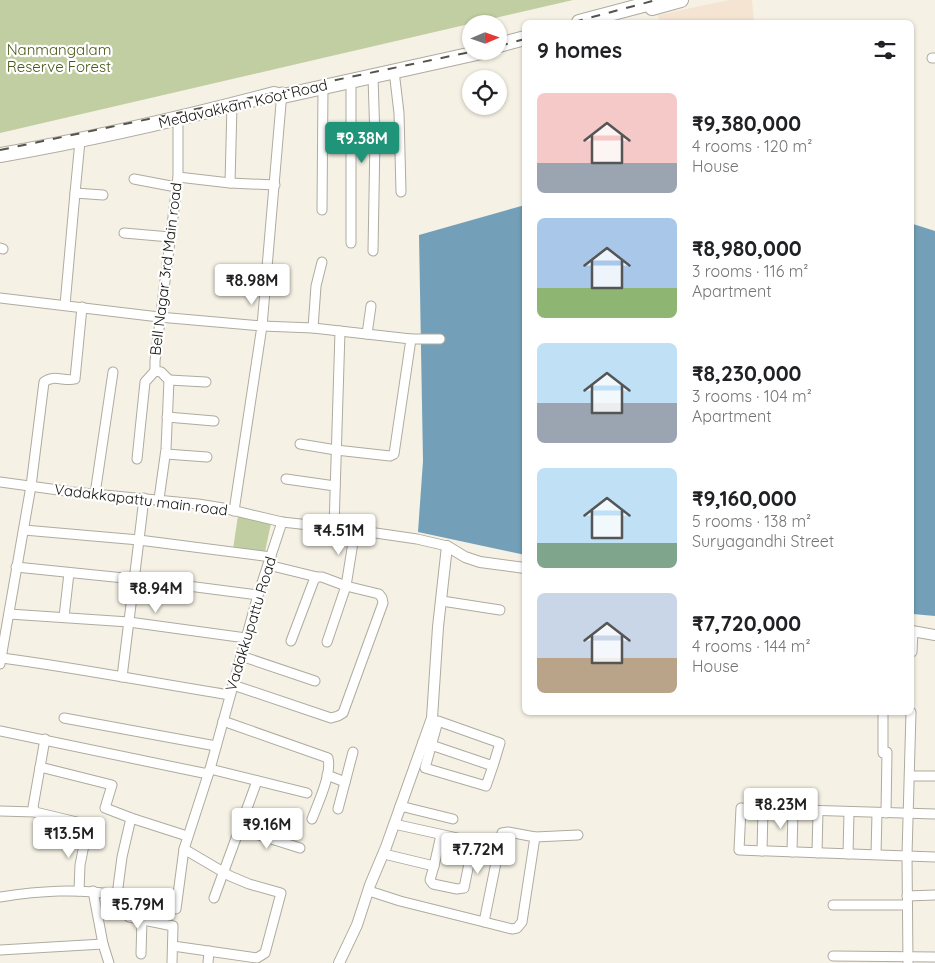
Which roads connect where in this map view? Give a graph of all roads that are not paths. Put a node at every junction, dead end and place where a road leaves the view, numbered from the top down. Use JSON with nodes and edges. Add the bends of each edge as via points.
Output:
{"nodes":[{"id":1,"x":662,"y":0,"type":"edge"},
{"id":2,"x":681,"y":0,"type":"edge"},
{"id":3,"x":587,"y":20,"type":"edge"},
{"id":4,"x":608,"y":20,"type":"edge"},
{"id":5,"x":522,"y":39,"type":"edge"},
{"id":6,"x":522,"y":43,"type":"edge"},
{"id":7,"x":508,"y":44,"type":"edge"},
{"id":8,"x":508,"y":45,"type":"edge"},
{"id":9,"x":462,"y":53,"type":"edge"},
{"id":10,"x":462,"y":56,"type":"edge"},
{"id":11,"x":394,"y":71,"type":"junction"},
{"id":12,"x":373,"y":76,"type":"junction"},
{"id":13,"x":351,"y":80,"type":"junction"},
{"id":14,"x":323,"y":86,"type":"junction"},
{"id":15,"x":280,"y":93,"type":"junction"},
{"id":16,"x":232,"y":105,"type":"junction"},
{"id":17,"x":178,"y":119,"type":"junction"},
{"id":18,"x":80,"y":141,"type":"junction"},
{"id":19,"x":0,"y":155,"type":"edge"},
{"id":20,"x":178,"y":177,"type":"junction"},
{"id":21,"x":134,"y":179,"type":"dead end"},
{"id":22,"x":230,"y":183,"type":"junction"},
{"id":23,"x":275,"y":185,"type":"junction"},
{"id":24,"x":176,"y":187,"type":"junction"},
{"id":25,"x":401,"y":192,"type":"dead end"},
{"id":26,"x":76,"y":193,"type":"junction"},
{"id":27,"x":103,"y":195,"type":"dead end"},
{"id":28,"x":322,"y":210,"type":"dead end"},
{"id":29,"x":124,"y":233,"type":"dead end"},
{"id":30,"x":170,"y":237,"type":"junction"},
{"id":31,"x":351,"y":243,"type":"dead end"},
{"id":32,"x":374,"y":251,"type":"dead end"},
{"id":33,"x":322,"y":262,"type":"dead end"},
{"id":34,"x":228,"y":272,"type":"dead end"},
{"id":35,"x":267,"y":274,"type":"junction"},
{"id":36,"x":0,"y":298,"type":"edge"},
{"id":37,"x":65,"y":305,"type":"junction"},
{"id":38,"x":82,"y":306,"type":"junction"},
{"id":39,"x":370,"y":306,"type":"dead end"},
{"id":40,"x":160,"y":317,"type":"junction"},
{"id":41,"x":262,"y":326,"type":"junction"},
{"id":42,"x":313,"y":328,"type":"junction"},
{"id":43,"x":340,"y":331,"type":"junction"},
{"id":44,"x":367,"y":334,"type":"junction"},
{"id":45,"x":411,"y":338,"type":"junction"},
{"id":46,"x":440,"y":339,"type":"dead end"},
{"id":47,"x":155,"y":371,"type":"junction"},
{"id":48,"x":113,"y":372,"type":"dead end"},
{"id":49,"x":169,"y":380,"type":"junction"},
{"id":50,"x":206,"y":382,"type":"dead end"},
{"id":51,"x":167,"y":417,"type":"junction"},
{"id":52,"x":214,"y":421,"type":"dead end"},
{"id":53,"x":300,"y":444,"type":"dead end"},
{"id":54,"x":336,"y":450,"type":"junction"},
{"id":55,"x":166,"y":454,"type":"junction"},
{"id":56,"x":207,"y":458,"type":"dead end"},
{"id":57,"x":138,"y":459,"type":"dead end"},
{"id":58,"x":286,"y":479,"type":"dead end"},
{"id":59,"x":0,"y":482,"type":"edge"},
{"id":60,"x":31,"y":486,"type":"junction"},
{"id":61,"x":335,"y":486,"type":"junction"},
{"id":62,"x":95,"y":494,"type":"junction"},
{"id":63,"x":144,"y":498,"type":"junction"},
{"id":64,"x":159,"y":499,"type":"junction"},
{"id":65,"x":234,"y":511,"type":"junction"},
{"id":66,"x":282,"y":522,"type":"junction"},
{"id":67,"x":334,"y":528,"type":"junction"},
{"id":68,"x":24,"y":530,"type":"junction"},
{"id":69,"x":355,"y":530,"type":"junction"},
{"id":70,"x":140,"y":540,"type":"junction"},
{"id":71,"x":447,"y":546,"type":"junction"},
{"id":72,"x":270,"y":561,"type":"junction"},
{"id":73,"x":16,"y":567,"type":"junction"},
{"id":74,"x":522,"y":568,"type":"edge"},
{"id":75,"x":69,"y":573,"type":"junction"},
{"id":76,"x":317,"y":577,"type":"junction"},
{"id":77,"x":134,"y":579,"type":"junction"},
{"id":78,"x":346,"y":586,"type":"junction"},
{"id":79,"x":258,"y":595,"type":"junction"},
{"id":80,"x":442,"y":601,"type":"junction"},
{"id":81,"x":500,"y":610,"type":"dead end"},
{"id":82,"x":10,"y":614,"type":"junction"},
{"id":83,"x":64,"y":617,"type":"junction"},
{"id":84,"x":129,"y":622,"type":"junction"},
{"id":85,"x":914,"y":631,"type":"edge"},
{"id":86,"x":935,"y":634,"type":"edge"},
{"id":87,"x":246,"y":638,"type":"junction"},
{"id":88,"x":291,"y":641,"type":"dead end"},
{"id":89,"x":327,"y":642,"type":"dead end"},
{"id":90,"x":241,"y":656,"type":"junction"},
{"id":91,"x":1,"y":661,"type":"edge"},
{"id":92,"x":122,"y":677,"type":"junction"},
{"id":93,"x":315,"y":681,"type":"dead end"},
{"id":94,"x":233,"y":684,"type":"junction"},
{"id":95,"x":230,"y":695,"type":"junction"},
{"id":96,"x":883,"y":715,"type":"edge"},
{"id":97,"x":911,"y":715,"type":"edge"},
{"id":98,"x":64,"y":718,"type":"dead end"},
{"id":99,"x":435,"y":719,"type":"junction"},
{"id":100,"x":223,"y":721,"type":"junction"},
{"id":101,"x":0,"y":731,"type":"edge"},
{"id":102,"x":45,"y":739,"type":"junction"},
{"id":103,"x":427,"y":743,"type":"junction"},
{"id":104,"x":216,"y":746,"type":"junction"},
{"id":105,"x":353,"y":752,"type":"dead end"},
{"id":106,"x":492,"y":766,"type":"junction"},
{"id":107,"x":40,"y":767,"type":"junction"},
{"id":108,"x":420,"y":767,"type":"junction"},
{"id":109,"x":209,"y":772,"type":"junction"},
{"id":110,"x":327,"y":775,"type":"junction"},
{"id":111,"x":910,"y":776,"type":"junction"},
{"id":112,"x":935,"y":776,"type":"edge"},
{"id":113,"x":257,"y":781,"type":"junction"},
{"id":114,"x":345,"y":782,"type":"junction"},
{"id":115,"x":307,"y":793,"type":"dead end"},
{"id":116,"x":400,"y":806,"type":"junction"},
{"id":117,"x":338,"y":809,"type":"dead end"},
{"id":118,"x":763,"y":809,"type":"junction"},
{"id":119,"x":793,"y":810,"type":"junction"},
{"id":120,"x":0,"y":811,"type":"edge"},
{"id":121,"x":818,"y":811,"type":"junction"},
{"id":122,"x":34,"y":812,"type":"junction"},
{"id":123,"x":849,"y":812,"type":"junction"},
{"id":124,"x":881,"y":813,"type":"junction"},
{"id":125,"x":910,"y":814,"type":"junction"},
{"id":126,"x":935,"y":814,"type":"edge"},
{"id":127,"x":131,"y":818,"type":"junction"},
{"id":128,"x":312,"y":819,"type":"dead end"},
{"id":129,"x":452,"y":819,"type":"dead end"},
{"id":130,"x":394,"y":824,"type":"junction"},
{"id":131,"x":240,"y":830,"type":"junction"},
{"id":132,"x":441,"y":835,"type":"junction"},
{"id":133,"x":578,"y":835,"type":"dead end"},
{"id":134,"x":187,"y":836,"type":"junction"},
{"id":135,"x":535,"y":837,"type":"junction"},
{"id":136,"x":300,"y":848,"type":"dead end"},
{"id":137,"x":184,"y":849,"type":"junction"},
{"id":138,"x":762,"y":851,"type":"junction"},
{"id":139,"x":792,"y":852,"type":"junction"},
{"id":140,"x":817,"y":852,"type":"junction"},
{"id":141,"x":384,"y":854,"type":"junction"},
{"id":142,"x":848,"y":854,"type":"junction"},
{"id":143,"x":876,"y":854,"type":"junction"},
{"id":144,"x":907,"y":856,"type":"junction"},
{"id":145,"x":935,"y":857,"type":"edge"},
{"id":146,"x":434,"y":866,"type":"junction"},
{"id":147,"x":224,"y":873,"type":"junction"},
{"id":148,"x":79,"y":891,"type":"junction"},
{"id":149,"x":93,"y":891,"type":"junction"},
{"id":150,"x":369,"y":891,"type":"junction"},
{"id":151,"x":117,"y":895,"type":"junction"},
{"id":152,"x":935,"y":895,"type":"edge"},
{"id":153,"x":0,"y":897,"type":"edge"},
{"id":154,"x":214,"y":898,"type":"dead end"},
{"id":155,"x":907,"y":900,"type":"junction"},
{"id":156,"x":833,"y":905,"type":"dead end"},
{"id":157,"x":176,"y":909,"type":"dead end"},
{"id":158,"x":142,"y":919,"type":"junction"},
{"id":159,"x":484,"y":922,"type":"junction"},
{"id":160,"x":103,"y":944,"type":"junction"},
{"id":161,"x":173,"y":946,"type":"junction"},
{"id":162,"x":0,"y":950,"type":"edge"},
{"id":163,"x":209,"y":951,"type":"junction"},
{"id":164,"x":141,"y":954,"type":"dead end"},
{"id":165,"x":833,"y":956,"type":"dead end"},
{"id":166,"x":935,"y":957,"type":"edge"},
{"id":167,"x":256,"y":960,"type":"edge"},
{"id":168,"x":908,"y":960,"type":"edge"},
{"id":169,"x":109,"y":963,"type":"edge"},
{"id":170,"x":172,"y":963,"type":"edge"},
{"id":171,"x":208,"y":963,"type":"edge"},
{"id":172,"x":339,"y":963,"type":"edge"}],
"edges":[{"from":1,"to":3,"type":"main road"},
{"from":2,"to":4,"type":"main road"},
{"from":5,"to":7,"type":"main road"},
{"from":6,"to":8,"type":"main road"},
{"from":9,"to":15,"type":"main road"},
{"from":10,"to":11,"type":"main road","name":"Medavakkam Koot Road"},
{"from":11,"to":12,"type":"main road","name":"Medavakkam Koot Road"},
{"from":11,"to":25,"type":"street","via":[[399,112]]},
{"from":12,"to":13,"type":"main road","name":"Medavakkam Koot Road"},
{"from":12,"to":32,"type":"street"},
{"from":13,"to":14,"type":"main road","name":"Medavakkam Koot Road"},
{"from":13,"to":31,"type":"street"},
{"from":14,"to":15,"type":"main road","name":"Medavakkam Koot Road"},
{"from":14,"to":28,"type":"street"},
{"from":15,"to":16,"type":"main road","name":"Medavakkam Koot Road"},
{"from":15,"to":23,"type":"street"},
{"from":16,"to":17,"type":"main road","name":"Medavakkam Koot Road"},
{"from":16,"to":22,"type":"street"},
{"from":17,"to":18,"type":"main road","name":"Medavakkam Koot Road"},
{"from":17,"to":20,"type":"street","name":"Bell Nagar 3rd Main road"},
{"from":18,"to":19,"type":"main road","name":"Medavakkam Koot Road"},
{"from":18,"to":26,"type":"street"},
{"from":20,"to":22,"type":"street"},
{"from":20,"to":24,"type":"street","name":"Bell Nagar 3rd Main road"},
{"from":21,"to":24,"type":"street"},
{"from":22,"to":23,"type":"street"},
{"from":23,"to":35,"type":"street"},
{"from":24,"to":30,"type":"street","name":"Bell Nagar 3rd Main road"},
{"from":26,"to":27,"type":"street"},
{"from":26,"to":37,"type":"street"},
{"from":29,"to":30,"type":"street"},
{"from":30,"to":40,"type":"street","name":"Bell Nagar 3rd Main road"},
{"from":33,"to":42,"type":"street","via":[[316,286]]},
{"from":34,"to":35,"type":"street"},
{"from":35,"to":41,"type":"street"},
{"from":36,"to":37,"type":"street"},
{"from":37,"to":38,"type":"street"},
{"from":38,"to":40,"type":"street"},
{"from":38,"to":60,"type":"street","via":[[75,379],[52,378],[44,382]]},
{"from":39,"to":44,"type":"street"},
{"from":40,"to":41,"type":"street"},
{"from":40,"to":47,"type":"street","name":"Bell Nagar 3rd Main road"},
{"from":41,"to":42,"type":"street"},
{"from":41,"to":65,"type":"street"},
{"from":42,"to":43,"type":"street"},
{"from":43,"to":44,"type":"street"},
{"from":43,"to":54,"type":"street"},
{"from":44,"to":45,"type":"street"},
{"from":45,"to":46,"type":"street"},
{"from":45,"to":54,"type":"street","via":[[394,454]]},
{"from":47,"to":49,"type":"street","name":"Bell Nagar 3rd Main road"},
{"from":47,"to":57,"type":"street","via":[[145,382]]},
{"from":48,"to":62,"type":"street"},
{"from":49,"to":50,"type":"street"},
{"from":49,"to":51,"type":"street"},
{"from":51,"to":52,"type":"street"},
{"from":51,"to":55,"type":"street"},
{"from":53,"to":54,"type":"street"},
{"from":54,"to":61,"type":"street"},
{"from":55,"to":56,"type":"street"},
{"from":55,"to":64,"type":"street"},
{"from":58,"to":61,"type":"street"},
{"from":59,"to":60,"type":"street","name":"Vadakkapattu main road"},
{"from":60,"to":62,"type":"street","name":"Vadakkapattu main road"},
{"from":60,"to":68,"type":"street"},
{"from":61,"to":67,"type":"street"},
{"from":62,"to":63,"type":"street","name":"Vadakkapattu main road"},
{"from":63,"to":64,"type":"street","name":"Vadakkapattu main road"},
{"from":63,"to":70,"type":"street"},
{"from":64,"to":65,"type":"street","name":"Vadakkapattu main road"},
{"from":65,"to":66,"type":"street","name":"Vadakkapattu main road"},
{"from":66,"to":67,"type":"street"},
{"from":66,"to":72,"type":"street","name":"Vadakkupattu Road"},
{"from":67,"to":69,"type":"street"},
{"from":68,"to":70,"type":"street"},
{"from":68,"to":73,"type":"street"},
{"from":69,"to":71,"type":"street"},
{"from":69,"to":78,"type":"street"},
{"from":70,"to":72,"type":"street"},
{"from":70,"to":77,"type":"street"},
{"from":71,"to":74,"type":"street","via":[[480,562]]},
{"from":71,"to":80,"type":"street"},
{"from":72,"to":76,"type":"street"},
{"from":72,"to":79,"type":"street","name":"Vadakkupattu Road"},
{"from":73,"to":75,"type":"street"},
{"from":73,"to":82,"type":"street"},
{"from":75,"to":77,"type":"street"},
{"from":75,"to":83,"type":"street"},
{"from":76,"to":78,"type":"street"},
{"from":76,"to":88,"type":"street"},
{"from":77,"to":79,"type":"street"},
{"from":77,"to":84,"type":"street"},
{"from":78,"to":89,"type":"street"},
{"from":78,"to":94,"type":"street","via":[[379,594],[384,603],[343,712],[331,718]]},
{"from":79,"to":87,"type":"street","name":"Vadakkupattu Road"},
{"from":80,"to":81,"type":"street"},
{"from":80,"to":99,"type":"street"},
{"from":82,"to":83,"type":"street"},
{"from":82,"to":91,"type":"street"},
{"from":83,"to":84,"type":"street"},
{"from":84,"to":87,"type":"street"},
{"from":84,"to":92,"type":"street"},
{"from":85,"to":86,"type":"street"},
{"from":87,"to":90,"type":"street","name":"Vadakkupattu Road"},
{"from":90,"to":93,"type":"street"},
{"from":90,"to":94,"type":"street","name":"Vadakkupattu Road"},
{"from":91,"to":92,"type":"street","via":[[71,667]]},
{"from":92,"to":95,"type":"street"},
{"from":94,"to":95,"type":"street","name":"Vadakkupattu Road"},
{"from":95,"to":100,"type":"street","name":"Vadakkupattu Road"},
{"from":96,"to":124,"type":"street","via":[[883,753],[887,752]]},
{"from":97,"to":111,"type":"street"},
{"from":98,"to":104,"type":"street"},
{"from":99,"to":103,"type":"street"},
{"from":99,"to":106,"type":"street","via":[[500,743]]},
{"from":100,"to":104,"type":"street","name":"Vadakkupattu Road"},
{"from":100,"to":110,"type":"street","via":[[324,755],[329,764]]},
{"from":101,"to":102,"type":"street"},
{"from":102,"to":107,"type":"street"},
{"from":102,"to":109,"type":"street"},
{"from":103,"to":106,"type":"street"},
{"from":103,"to":108,"type":"street"},
{"from":104,"to":109,"type":"street","name":"Vadakkupattu Road"},
{"from":105,"to":114,"type":"street"},
{"from":106,"to":108,"type":"street","via":[[486,786]]},
{"from":107,"to":122,"type":"street"},
{"from":107,"to":127,"type":"street","via":[[112,785],[105,808]]},
{"from":108,"to":116,"type":"street"},
{"from":109,"to":113,"type":"street"},
{"from":109,"to":134,"type":"street","name":"Vadakkupattu Road"},
{"from":110,"to":114,"type":"street"},
{"from":110,"to":128,"type":"street"},
{"from":111,"to":112,"type":"street"},
{"from":111,"to":125,"type":"street"},
{"from":113,"to":115,"type":"street"},
{"from":113,"to":131,"type":"street"},
{"from":114,"to":117,"type":"street"},
{"from":116,"to":129,"type":"street"},
{"from":116,"to":130,"type":"street"},
{"from":118,"to":119,"type":"street"},
{"from":118,"to":138,"type":"street"},
{"from":118,"to":138,"type":"street","via":[[740,808],[739,850]]},
{"from":119,"to":121,"type":"street"},
{"from":119,"to":139,"type":"street"},
{"from":120,"to":122,"type":"street"},
{"from":121,"to":123,"type":"street"},
{"from":121,"to":140,"type":"street"},
{"from":122,"to":148,"type":"street","via":[[85,824],[87,830]]},
{"from":123,"to":124,"type":"street"},
{"from":123,"to":142,"type":"street"},
{"from":124,"to":125,"type":"street"},
{"from":124,"to":143,"type":"street"},
{"from":125,"to":126,"type":"street"},
{"from":125,"to":144,"type":"street"},
{"from":127,"to":134,"type":"street"},
{"from":127,"to":151,"type":"street"},
{"from":130,"to":132,"type":"street"},
{"from":130,"to":141,"type":"street"},
{"from":131,"to":136,"type":"street"},
{"from":131,"to":147,"type":"street"},
{"from":132,"to":146,"type":"street"},
{"from":132,"to":146,"type":"street","via":[[473,844],[464,888],[431,883]]},
{"from":133,"to":135,"type":"street"},
{"from":134,"to":137,"type":"street","name":"Vadakkupattu Road"},
{"from":135,"to":159,"type":"street","via":[[502,833]]},
{"from":135,"to":159,"type":"street","via":[[522,922],[512,929]]},
{"from":137,"to":147,"type":"street"},
{"from":137,"to":157,"type":"street","name":"Vadakkupattu Road"},
{"from":138,"to":139,"type":"street"},
{"from":139,"to":140,"type":"street"},
{"from":140,"to":142,"type":"street"},
{"from":141,"to":146,"type":"street"},
{"from":141,"to":150,"type":"street"},
{"from":142,"to":143,"type":"street"},
{"from":143,"to":144,"type":"street"},
{"from":144,"to":145,"type":"street"},
{"from":144,"to":155,"type":"street"},
{"from":147,"to":154,"type":"street"},
{"from":147,"to":167,"type":"street","via":[[281,893],[265,952]]},
{"from":148,"to":149,"type":"street"},
{"from":148,"to":153,"type":"street","via":[[31,892]]},
{"from":149,"to":151,"type":"street"},
{"from":149,"to":160,"type":"street"},
{"from":150,"to":159,"type":"street"},
{"from":150,"to":172,"type":"street","via":[[358,925]]},
{"from":151,"to":158,"type":"street","via":[[124,913]]},
{"from":152,"to":155,"type":"street"},
{"from":155,"to":156,"type":"street"},
{"from":155,"to":168,"type":"street"},
{"from":158,"to":161,"type":"street","via":[[173,926]]},
{"from":158,"to":164,"type":"street"},
{"from":160,"to":162,"type":"street"},
{"from":160,"to":169,"type":"street"},
{"from":161,"to":163,"type":"street"},
{"from":161,"to":170,"type":"street"},
{"from":163,"to":167,"type":"street"},
{"from":163,"to":171,"type":"street"},
{"from":165,"to":168,"type":"street"},
{"from":166,"to":168,"type":"street"}]}
